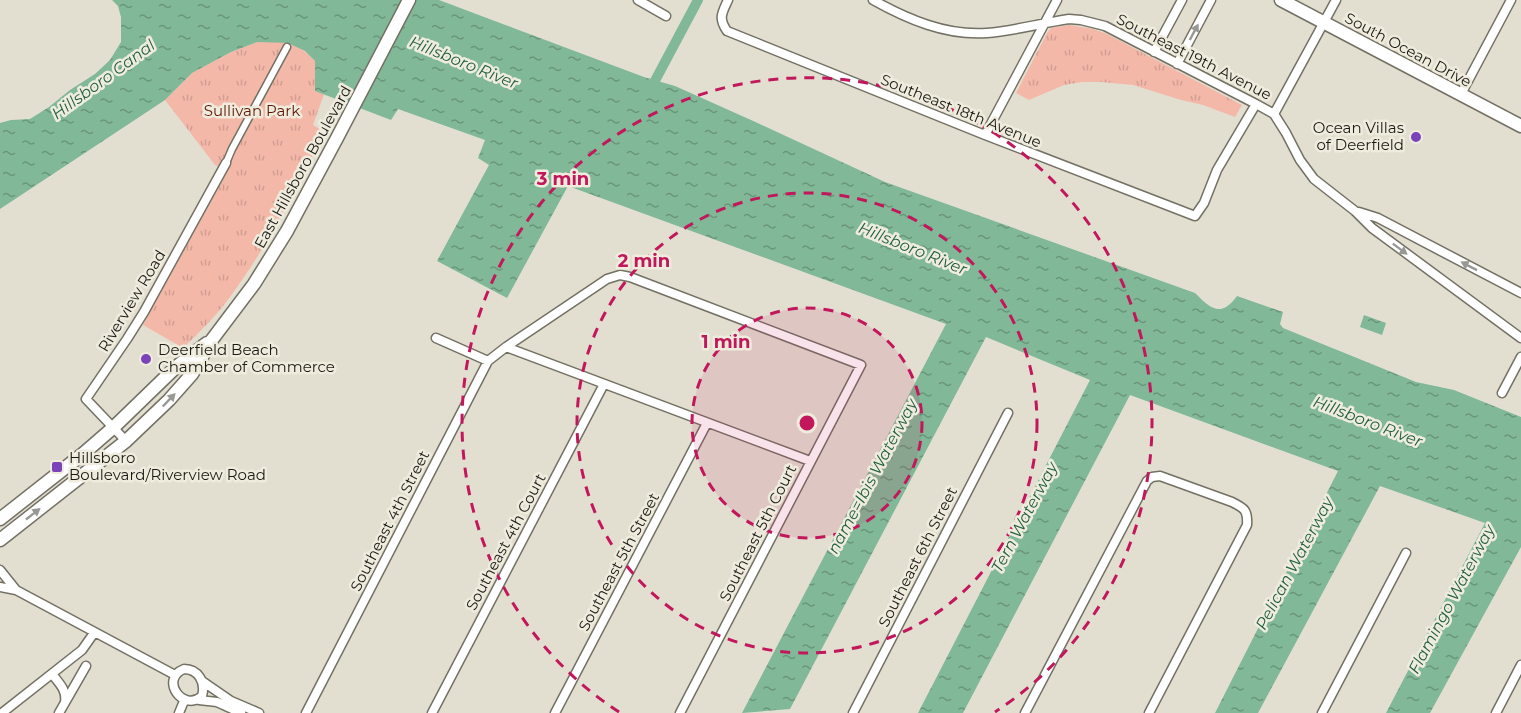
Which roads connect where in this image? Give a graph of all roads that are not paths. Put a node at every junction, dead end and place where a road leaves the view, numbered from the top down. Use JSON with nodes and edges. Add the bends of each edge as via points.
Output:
{"nodes":[{"id":1,"x":409,"y":0,"type":"edge"},
{"id":2,"x":638,"y":0,"type":"edge"},
{"id":3,"x":728,"y":0,"type":"edge"},
{"id":4,"x":873,"y":0,"type":"edge"},
{"id":5,"x":1057,"y":0,"type":"edge"},
{"id":6,"x":1182,"y":0,"type":"edge"},
{"id":7,"x":1211,"y":0,"type":"edge"},
{"id":8,"x":1281,"y":0,"type":"edge"},
{"id":9,"x":1336,"y":0,"type":"edge"},
{"id":10,"x":1511,"y":0,"type":"edge"},
{"id":11,"x":888,"y":4,"type":"edge"},
{"id":12,"x":666,"y":16,"type":"dead end"},
{"id":13,"x":1045,"y":22,"type":"junction"},
{"id":14,"x":1324,"y":23,"type":"junction"},
{"id":15,"x":287,"y":47,"type":"dead end"},
{"id":16,"x":1154,"y":52,"type":"junction"},
{"id":17,"x":1177,"y":64,"type":"junction"},
{"id":18,"x":1461,"y":94,"type":"junction"},
{"id":19,"x":1256,"y":104,"type":"junction"},
{"id":20,"x":1274,"y":114,"type":"junction"},
{"id":21,"x":1521,"y":126,"type":"edge"},
{"id":22,"x":985,"y":135,"type":"junction"},
{"id":23,"x":226,"y":163,"type":"joint"},
{"id":24,"x":1355,"y":211,"type":"junction"},
{"id":25,"x":1521,"y":293,"type":"edge"},
{"id":26,"x":436,"y":338,"type":"dead end"},
{"id":27,"x":1521,"y":338,"type":"edge"},
{"id":28,"x":211,"y":340,"type":"junction"},
{"id":29,"x":506,"y":347,"type":"junction"},
{"id":30,"x":1521,"y":357,"type":"edge"},
{"id":31,"x":488,"y":361,"type":"junction"},
{"id":32,"x":861,"y":365,"type":"joint"},
{"id":33,"x":604,"y":384,"type":"junction"},
{"id":34,"x":1502,"y":393,"type":"dead end"},
{"id":35,"x":1008,"y":413,"type":"dead end"},
{"id":36,"x":707,"y":423,"type":"junction"},
{"id":37,"x":114,"y":427,"type":"junction"},
{"id":38,"x":126,"y":441,"type":"junction"},
{"id":39,"x":810,"y":461,"type":"junction"},
{"id":40,"x":0,"y":521,"type":"edge"},
{"id":41,"x":0,"y":540,"type":"edge"},
{"id":42,"x":1406,"y":553,"type":"dead end"},
{"id":43,"x":0,"y":570,"type":"edge"},
{"id":44,"x":0,"y":587,"type":"edge"},
{"id":45,"x":16,"y":590,"type":"junction"},
{"id":46,"x":94,"y":633,"type":"junction"},
{"id":47,"x":1521,"y":665,"type":"edge"},
{"id":48,"x":86,"y":666,"type":"dead end"},
{"id":49,"x":52,"y":674,"type":"junction"},
{"id":50,"x":175,"y":675,"type":"junction"},
{"id":51,"x":202,"y":681,"type":"junction"},
{"id":52,"x":199,"y":700,"type":"junction"},
{"id":53,"x":184,"y":701,"type":"junction"},
{"id":54,"x":65,"y":702,"type":"junction"},
{"id":55,"x":2,"y":713,"type":"edge"},
{"id":56,"x":59,"y":713,"type":"edge"},
{"id":57,"x":179,"y":713,"type":"edge"},
{"id":58,"x":241,"y":713,"type":"edge"},
{"id":59,"x":259,"y":713,"type":"edge"},
{"id":60,"x":306,"y":713,"type":"edge"},
{"id":61,"x":432,"y":713,"type":"edge"},
{"id":62,"x":555,"y":713,"type":"edge"},
{"id":63,"x":680,"y":713,"type":"edge"},
{"id":64,"x":853,"y":713,"type":"edge"},
{"id":65,"x":1026,"y":713,"type":"edge"},
{"id":66,"x":1149,"y":713,"type":"edge"},
{"id":67,"x":1322,"y":713,"type":"edge"},
{"id":68,"x":1496,"y":713,"type":"edge"}],
"edges":[{"from":1,"to":28,"type":"main road","name":"East Hillsboro Boulevard","via":[[273,255]]},
{"from":2,"to":12,"type":"street"},
{"from":3,"to":22,"type":"street","name":"Southeast 18th Avenue","via":[[721,14],[727,31]]},
{"from":4,"to":11,"type":"street","name":"Southeast 19th Avenue"},
{"from":5,"to":13,"type":"street"},
{"from":6,"to":16,"type":"street"},
{"from":17,"to":7,"type":"street","one_way":true},
{"from":8,"to":14,"type":"main road","name":"South Ocean Drive"},
{"from":9,"to":14,"type":"street"},
{"from":10,"to":18,"type":"street"},
{"from":11,"to":13,"type":"street","name":"Southeast 19th Avenue","via":[[905,17],[954,31],[985,33]]},
{"from":13,"to":16,"type":"street","name":"Southeast 19th Avenue","via":[[1069,19],[1105,26]]},
{"from":13,"to":22,"type":"street"},
{"from":14,"to":18,"type":"main road","name":"South Ocean Drive"},
{"from":14,"to":20,"type":"street"},
{"from":15,"to":23,"type":"street"},
{"from":16,"to":17,"type":"street","name":"Southeast 19th Avenue"},
{"from":17,"to":19,"type":"street","name":"Southeast 19th Avenue"},
{"from":18,"to":21,"type":"main road","name":"South Ocean Drive"},
{"from":19,"to":20,"type":"street","name":"Southeast 19th Avenue"},
{"from":19,"to":22,"type":"street","name":"Southeast 18th Avenue","via":[[1195,216]]},
{"from":20,"to":24,"type":"street","name":"Southeast 19th Avenue","via":[[1314,179]]},
{"from":23,"to":37,"type":"street","name":"Riverview Road","via":[[144,312],[86,399]]},
{"from":25,"to":24,"type":"street","name":"Southeast 19th Avenue","one_way":true,"via":[[1378,218]]},
{"from":24,"to":27,"type":"street","name":"Southeast 19th Avenue","one_way":true,"via":[[1372,228]]},
{"from":26,"to":31,"type":"street"},
{"from":28,"to":37,"type":"main road","name":"East Hillsboro Boulevard","via":[[176,367]]},
{"from":38,"to":28,"type":"main road","name":"East Hillsboro Boulevard","one_way":true,"via":[[192,374]]},
{"from":29,"to":31,"type":"street","name":"Southeast 4th Street"},
{"from":29,"to":32,"type":"street","name":"Southeast 4th Street","via":[[607,279],[620,275]]},
{"from":29,"to":33,"type":"street"},
{"from":30,"to":34,"type":"street"},
{"from":31,"to":60,"type":"street","name":"Southeast 4th Street"},
{"from":32,"to":39,"type":"street","name":"Southeast 5th Court"},
{"from":33,"to":36,"type":"street"},
{"from":33,"to":61,"type":"street","name":"Southeast 4th Court"},
{"from":35,"to":64,"type":"street","name":"Southeast 6th Street"},
{"from":36,"to":39,"type":"street"},
{"from":36,"to":62,"type":"street","name":"Southeast 5th Street"},
{"from":37,"to":38,"type":"street","name":"Riverview Road"},
{"from":37,"to":40,"type":"main road","name":"East Hillsboro Boulevard"},
{"from":41,"to":38,"type":"main road","name":"East Hillsboro Boulevard","one_way":true},
{"from":39,"to":63,"type":"street","name":"Southeast 5th Court"},
{"from":42,"to":67,"type":"street"},
{"from":43,"to":45,"type":"street"},
{"from":44,"to":45,"type":"street"},
{"from":45,"to":46,"type":"street"},
{"from":46,"to":49,"type":"street","via":[[82,650]]},
{"from":46,"to":50,"type":"street"},
{"from":47,"to":68,"type":"street"},
{"from":48,"to":54,"type":"street"},
{"from":49,"to":54,"type":"street","via":[[64,690]]},
{"from":49,"to":55,"type":"street"},
{"from":50,"to":51,"type":"street","via":[[189,669]]},
{"from":50,"to":53,"type":"street","via":[[176,692]]},
{"from":51,"to":52,"type":"street","via":[[204,690]]},
{"from":51,"to":59,"type":"street"},
{"from":52,"to":53,"type":"street"},
{"from":52,"to":58,"type":"street","via":[[217,702]]},
{"from":53,"to":57,"type":"street"},
{"from":54,"to":56,"type":"street"},
{"from":65,"to":66,"type":"street","via":[[1147,481],[1160,476],[1232,502],[1243,507],[1248,515],[1247,525]]}]}
